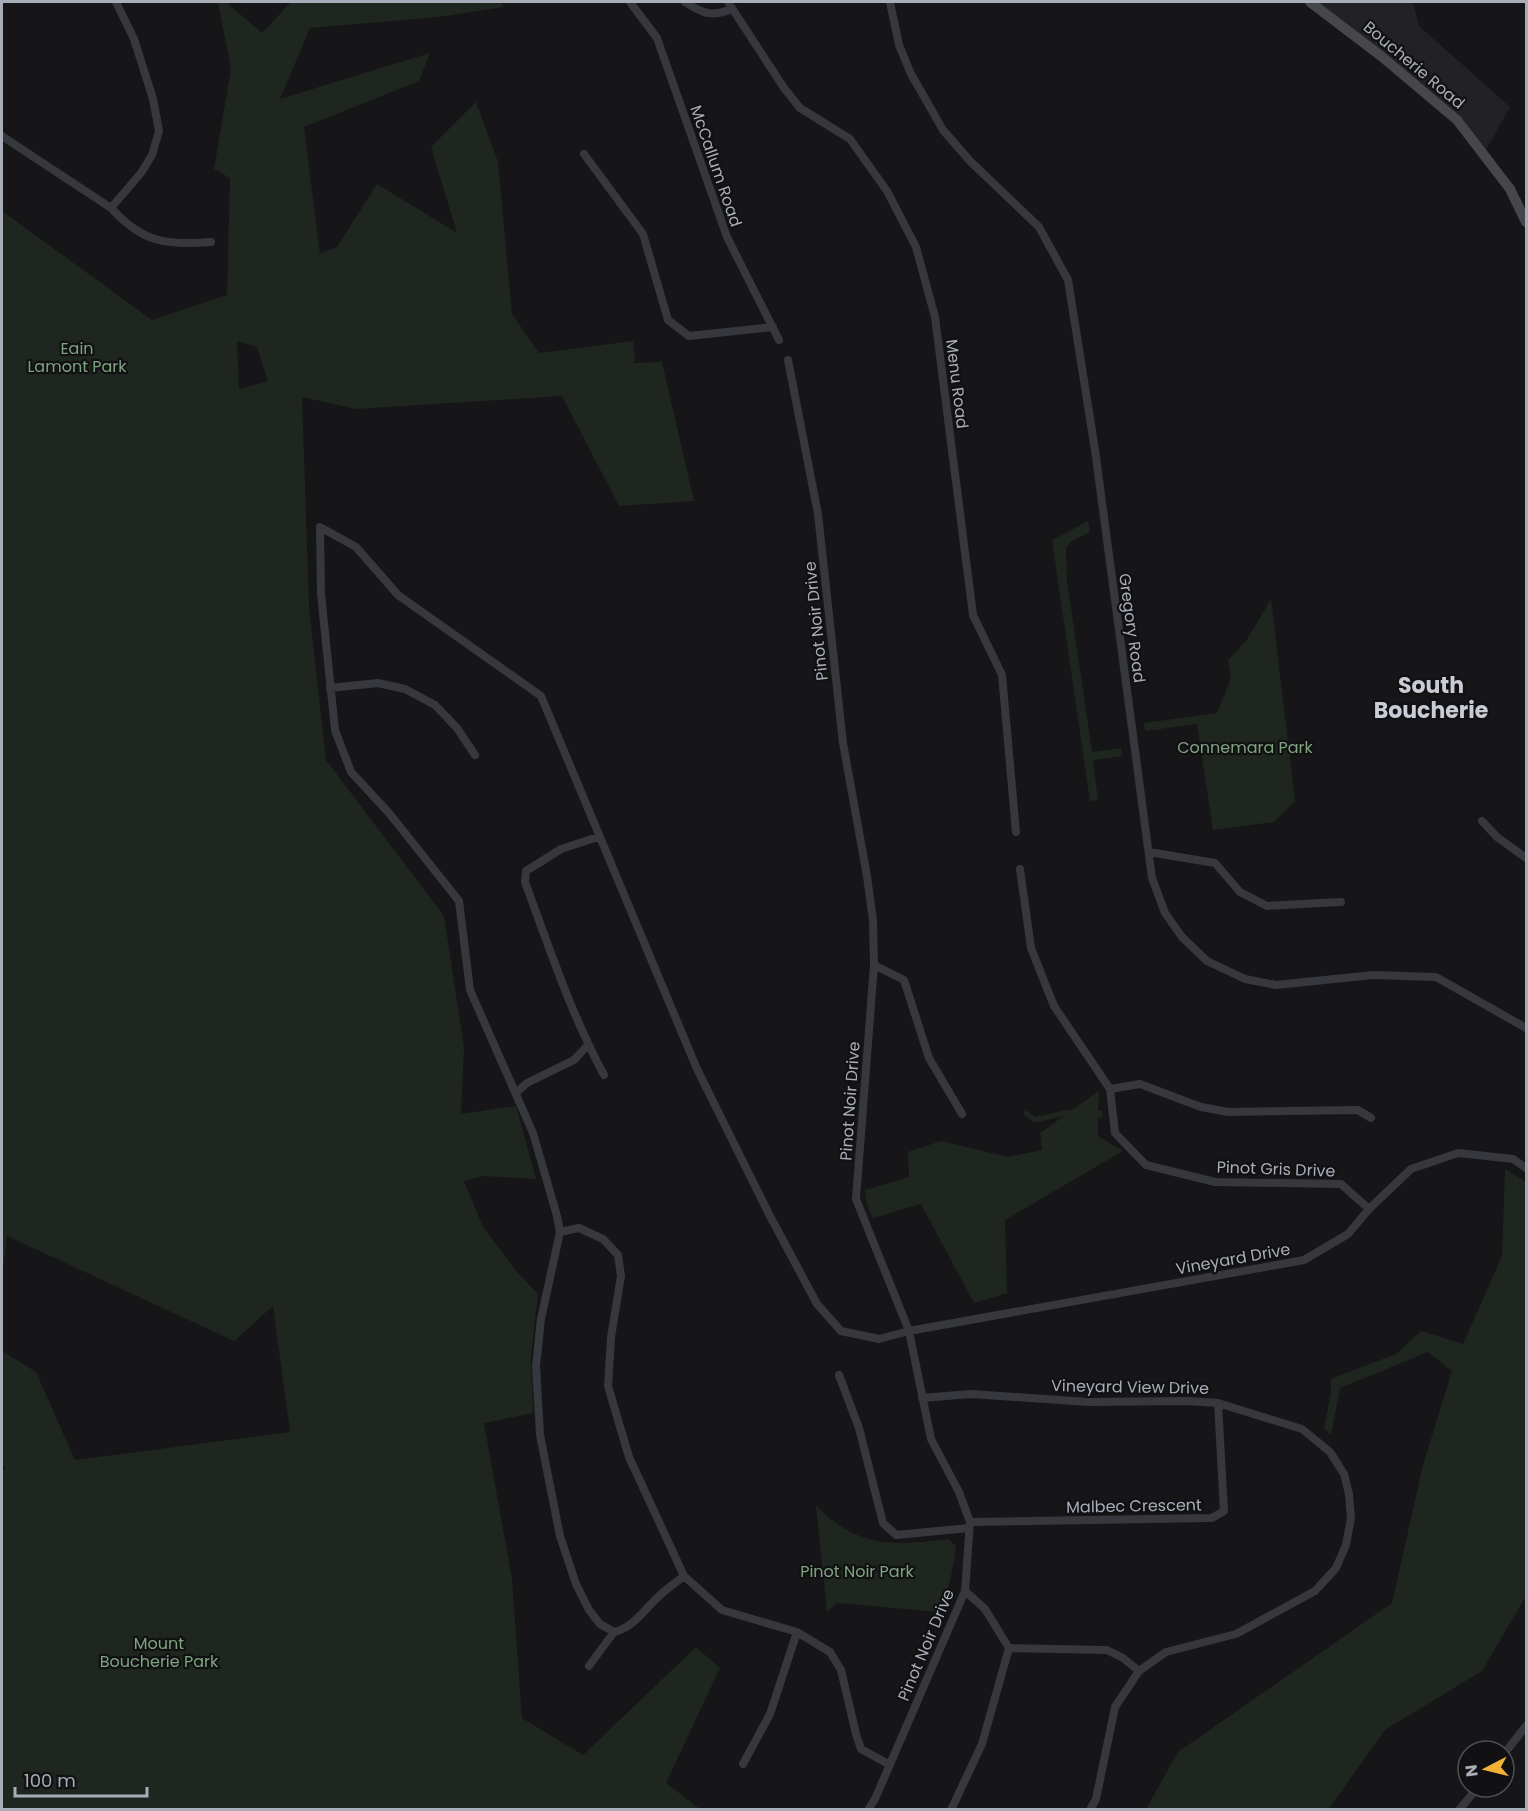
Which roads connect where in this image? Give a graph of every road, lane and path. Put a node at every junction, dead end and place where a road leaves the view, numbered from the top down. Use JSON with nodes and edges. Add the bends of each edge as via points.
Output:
{"nodes":[{"id":1,"x":116,"y":2,"type":"edge"},
{"id":2,"x":630,"y":2,"type":"edge"},
{"id":3,"x":685,"y":2,"type":"edge"},
{"id":4,"x":890,"y":2,"type":"edge"},
{"id":5,"x":1310,"y":2,"type":"edge"},
{"id":6,"x":730,"y":5,"type":"edge"},
{"id":7,"x":2,"y":136,"type":"edge"},
{"id":8,"x":584,"y":154,"type":"dead end"},
{"id":9,"x":111,"y":208,"type":"junction"},
{"id":10,"x":1527,"y":222,"type":"edge"},
{"id":11,"x":211,"y":243,"type":"dead end"},
{"id":12,"x":773,"y":327,"type":"junction"},
{"id":13,"x":779,"y":340,"type":"dead end"},
{"id":14,"x":788,"y":360,"type":"dead end"},
{"id":15,"x":330,"y":688,"type":"junction"},
{"id":16,"x":474,"y":755,"type":"dead end"},
{"id":17,"x":1482,"y":821,"type":"dead end"},
{"id":18,"x":1016,"y":832,"type":"dead end"},
{"id":19,"x":598,"y":837,"type":"junction"},
{"id":20,"x":1149,"y":852,"type":"junction"},
{"id":21,"x":1527,"y":858,"type":"edge"},
{"id":22,"x":1020,"y":869,"type":"dead end"},
{"id":23,"x":1341,"y":902,"type":"dead end"},
{"id":24,"x":874,"y":965,"type":"junction"},
{"id":25,"x":1527,"y":1028,"type":"edge"},
{"id":26,"x":588,"y":1045,"type":"junction"},
{"id":27,"x":603,"y":1075,"type":"dead end"},
{"id":28,"x":1110,"y":1089,"type":"junction"},
{"id":29,"x":516,"y":1093,"type":"junction"},
{"id":30,"x":962,"y":1114,"type":"dead end"},
{"id":31,"x":1371,"y":1118,"type":"dead end"},
{"id":32,"x":1527,"y":1168,"type":"edge"},
{"id":33,"x":1369,"y":1209,"type":"junction"},
{"id":34,"x":560,"y":1232,"type":"junction"},
{"id":35,"x":909,"y":1331,"type":"junction"},
{"id":36,"x":838,"y":1375,"type":"dead end"},
{"id":37,"x":922,"y":1398,"type":"junction"},
{"id":38,"x":1218,"y":1403,"type":"junction"},
{"id":39,"x":970,"y":1525,"type":"junction"},
{"id":40,"x":684,"y":1576,"type":"junction"},
{"id":41,"x":965,"y":1591,"type":"junction"},
{"id":42,"x":614,"y":1632,"type":"junction"},
{"id":43,"x":797,"y":1632,"type":"junction"},
{"id":44,"x":1009,"y":1648,"type":"junction"},
{"id":45,"x":589,"y":1666,"type":"dead end"},
{"id":46,"x":1139,"y":1671,"type":"junction"},
{"id":47,"x":1527,"y":1726,"type":"edge"},
{"id":48,"x":1516,"y":1739,"type":"edge"},
{"id":49,"x":743,"y":1764,"type":"dead end"},
{"id":50,"x":890,"y":1765,"type":"junction"},
{"id":51,"x":868,"y":1809,"type":"edge"},
{"id":52,"x":951,"y":1809,"type":"edge"},
{"id":53,"x":1090,"y":1809,"type":"edge"}],
"edges":[{"from":1,"to":9,"type":"street","via":[[134,39],[159,131],[152,155],[141,173]]},
{"from":2,"to":12,"type":"street","name":"McCallum Road","via":[[657,38],[727,237]]},
{"from":3,"to":6,"type":"street","via":[[717,15]]},
{"from":4,"to":20,"type":"street","name":"Gregory Road","via":[[899,45],[911,74],[943,130],[1039,227],[1068,280]]},
{"from":5,"to":10,"type":"main road","name":"Boucherie Road","via":[[1457,120],[1510,189]]},
{"from":6,"to":18,"type":"street","name":"Menu Road","via":[[800,108],[850,139],[887,191],[916,246],[935,317],[973,615],[1002,675]]},
{"from":7,"to":9,"type":"street"},
{"from":8,"to":12,"type":"street","via":[[643,234],[668,320],[689,336]]},
{"from":9,"to":11,"type":"street","via":[[147,238],[179,244]]},
{"from":12,"to":13,"type":"street","name":"McCallum Road"},
{"from":14,"to":24,"type":"street","name":"Pinot Noir Drive","via":[[818,514],[843,743],[873,921]]},
{"from":15,"to":16,"type":"street","via":[[378,683],[405,689],[435,705],[457,728]]},
{"from":15,"to":19,"type":"street","name":"Vineyard Drive","via":[[321,594],[320,527],[356,547],[398,595],[541,696]]},
{"from":15,"to":29,"type":"street","via":[[335,730],[351,772],[459,901],[470,990]]},
{"from":17,"to":21,"type":"street"},
{"from":19,"to":26,"type":"street","via":[[561,849],[526,871],[525,882]]},
{"from":19,"to":35,"type":"street","name":"Vineyard Drive","via":[[697,1069],[817,1304],[841,1331],[879,1339]]},
{"from":20,"to":23,"type":"street","via":[[1215,863],[1239,892],[1267,906]]},
{"from":20,"to":25,"type":"street","name":"Gregory Road","via":[[1152,878],[1165,913],[1182,937],[1207,961],[1245,980],[1276,985],[1374,975],[1436,977]]},
{"from":22,"to":28,"type":"street","name":"Pinot Gris Drive","via":[[1031,948],[1054,1006]]},
{"from":24,"to":30,"type":"street","via":[[904,980],[929,1058]]},
{"from":24,"to":35,"type":"street","name":"Pinot Noir Drive","via":[[856,1199]]},
{"from":26,"to":27,"type":"street"},
{"from":26,"to":29,"type":"street","via":[[574,1060],[527,1083]]},
{"from":28,"to":31,"type":"street","via":[[1140,1084],[1201,1107],[1228,1112],[1358,1110]]},
{"from":28,"to":33,"type":"street","name":"Pinot Gris Drive","via":[[1115,1133],[1146,1165],[1215,1182],[1341,1184]]},
{"from":29,"to":34,"type":"street","via":[[533,1133]]},
{"from":32,"to":33,"type":"street","name":"Vineyard Drive","via":[[1513,1159],[1458,1153],[1411,1169]]},
{"from":33,"to":35,"type":"street","name":"Vineyard Drive","via":[[1348,1234],[1304,1260]]},
{"from":34,"to":40,"type":"street","via":[[579,1228],[603,1239],[618,1256],[621,1276],[608,1386],[629,1457]]},
{"from":34,"to":42,"type":"street","via":[[541,1319],[536,1366],[540,1435],[560,1536],[576,1584],[594,1617]]},
{"from":35,"to":37,"type":"street","name":"Pinot Noir Drive"},
{"from":36,"to":39,"type":"street","via":[[859,1428],[883,1523],[896,1535]]},
{"from":37,"to":38,"type":"street","name":"Vineyard View Drive","via":[[971,1394],[1088,1402]]},
{"from":37,"to":39,"type":"street","name":"Pinot Noir Drive","via":[[932,1439],[959,1492]]},
{"from":38,"to":39,"type":"street","name":"Malbec Crescent","via":[[1224,1511],[1212,1518]]},
{"from":38,"to":46,"type":"street","name":"Vineyard View Drive","via":[[1302,1429],[1330,1452],[1344,1474],[1349,1494],[1351,1518],[1346,1545],[1336,1568],[1315,1591],[1236,1634],[1166,1653]]},
{"from":39,"to":41,"type":"street","name":"Pinot Noir Drive"},
{"from":40,"to":42,"type":"street","via":[[640,1616]]},
{"from":40,"to":43,"type":"street","via":[[722,1610]]},
{"from":41,"to":44,"type":"street","via":[[985,1610]]},
{"from":41,"to":50,"type":"street","name":"Pinot Noir Drive"},
{"from":42,"to":45,"type":"street"},
{"from":43,"to":49,"type":"street","via":[[771,1714]]},
{"from":43,"to":50,"type":"street","via":[[830,1652],[841,1670],[861,1749]]},
{"from":44,"to":46,"type":"street","via":[[1107,1650]]},
{"from":44,"to":52,"type":"street","via":[[982,1744]]},
{"from":46,"to":53,"type":"street","name":"Vineyard View Drive","via":[[1114,1707],[1096,1799]]},
{"from":47,"to":48,"type":"street"},
{"from":50,"to":51,"type":"street","name":"Pinot Noir Drive"}]}
